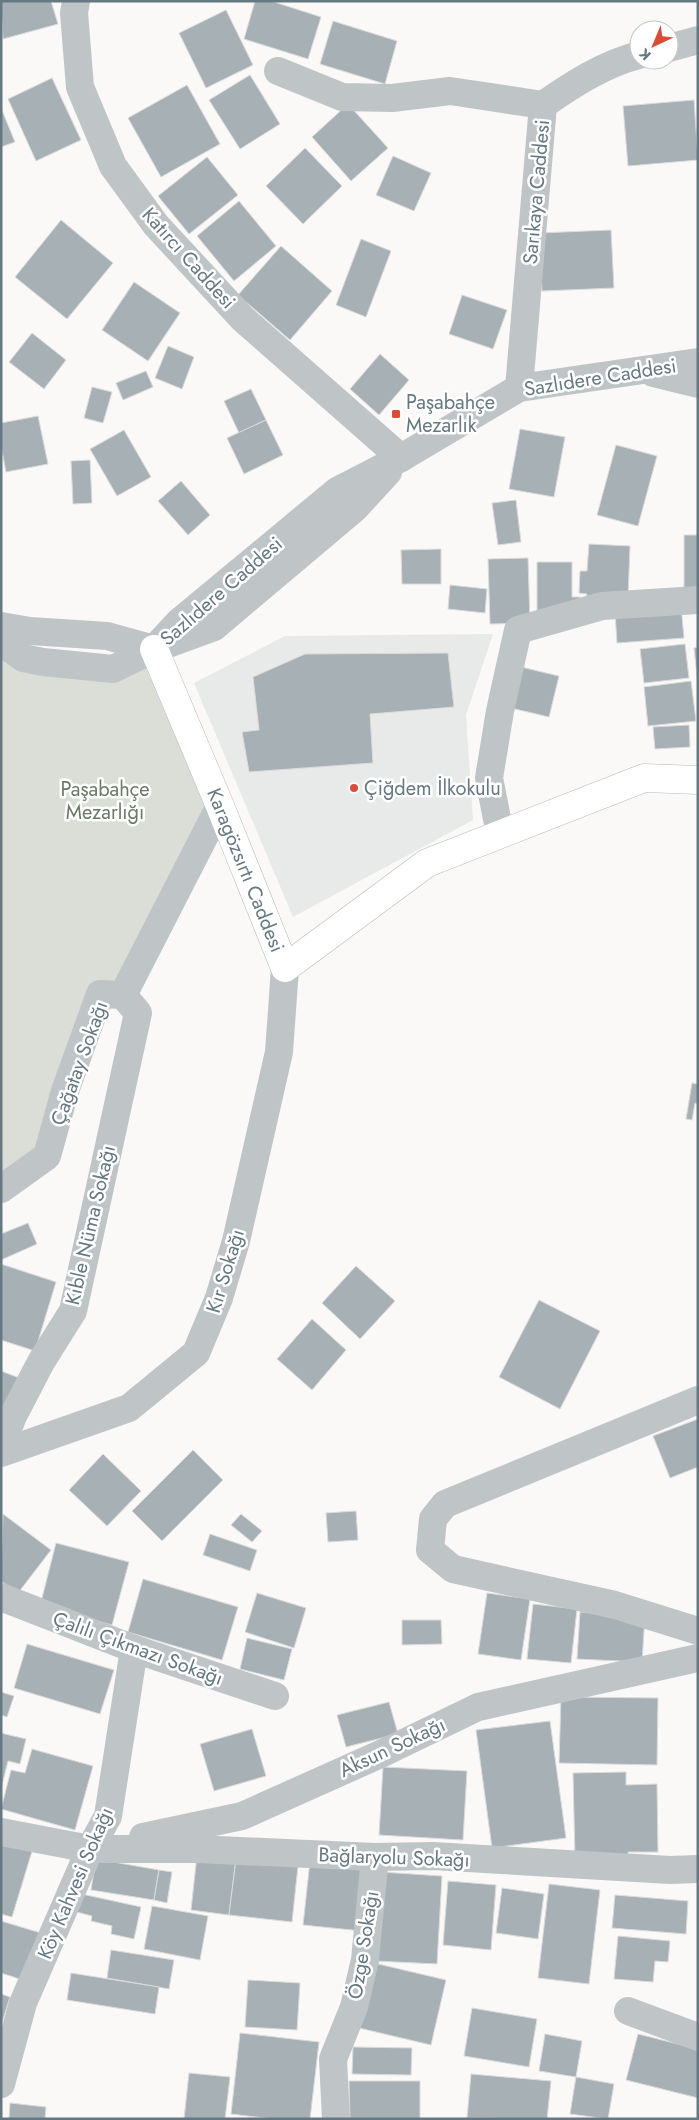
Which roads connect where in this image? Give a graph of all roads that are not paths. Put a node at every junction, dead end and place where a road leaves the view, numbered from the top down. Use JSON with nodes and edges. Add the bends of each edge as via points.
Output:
{"nodes":[{"id":1,"x":76,"y":1,"type":"edge"},
{"id":2,"x":698,"y":40,"type":"edge"},
{"id":3,"x":679,"y":45,"type":"edge"},
{"id":4,"x":629,"y":58,"type":"edge"},
{"id":5,"x":278,"y":71,"type":"dead end"},
{"id":6,"x":543,"y":105,"type":"junction"},
{"id":7,"x":698,"y":362,"type":"edge"},
{"id":8,"x":641,"y":370,"type":"junction"},
{"id":9,"x":698,"y":384,"type":"edge"},
{"id":10,"x":520,"y":388,"type":"junction"},
{"id":11,"x":401,"y":458,"type":"junction"},
{"id":12,"x":698,"y":600,"type":"edge"},
{"id":13,"x":1,"y":626,"type":"edge"},
{"id":14,"x":1,"y":642,"type":"edge"},
{"id":15,"x":154,"y":649,"type":"junction"},
{"id":16,"x":698,"y":780,"type":"edge"},
{"id":17,"x":220,"y":806,"type":"junction"},
{"id":18,"x":500,"y":834,"type":"junction"},
{"id":19,"x":285,"y":968,"type":"junction"},
{"id":20,"x":123,"y":995,"type":"junction"},
{"id":21,"x":1,"y":1189,"type":"edge"},
{"id":22,"x":698,"y":1400,"type":"edge"},
{"id":23,"x":1,"y":1447,"type":"edge"},
{"id":24,"x":1,"y":1453,"type":"edge"},
{"id":25,"x":1,"y":1597,"type":"edge"},
{"id":26,"x":698,"y":1631,"type":"edge"},
{"id":27,"x":134,"y":1649,"type":"junction"},
{"id":28,"x":698,"y":1658,"type":"edge"},
{"id":29,"x":275,"y":1696,"type":"dead end"},
{"id":30,"x":1,"y":1832,"type":"edge"},
{"id":31,"x":90,"y":1849,"type":"junction"},
{"id":32,"x":375,"y":1857,"type":"junction"},
{"id":33,"x":698,"y":1869,"type":"edge"},
{"id":34,"x":628,"y":2011,"type":"dead end"},
{"id":35,"x":698,"y":2036,"type":"edge"},
{"id":36,"x":1,"y":2084,"type":"edge"},
{"id":37,"x":336,"y":2119,"type":"edge"}],
"edges":[{"from":1,"to":11,"type":"street","name":"Katırcı Caddesi","via":[[74,12],[80,87],[118,174],[156,225],[243,319]]},
{"from":2,"to":3,"type":"street"},
{"from":4,"to":6,"type":"street","name":"Sarıkaya Caddesi","via":[[617,61]]},
{"from":5,"to":6,"type":"street","via":[[342,97],[392,98],[450,91]]},
{"from":6,"to":10,"type":"street","name":"Sarıkaya Caddesi"},
{"from":7,"to":8,"type":"street","name":"Sazlıdere Caddesi"},
{"from":8,"to":9,"type":"street"},
{"from":8,"to":10,"type":"street","name":"Sazlıdere Caddesi"},
{"from":10,"to":11,"type":"street","name":"Sazlıdere Caddesi"},
{"from":11,"to":15,"type":"street","name":"Sazlıdere Caddesi","via":[[337,491],[179,622]]},
{"from":12,"to":18,"type":"street","via":[[602,606],[518,630],[489,778]]},
{"from":13,"to":15,"type":"street","via":[[108,636]]},
{"from":14,"to":15,"type":"street","via":[[23,658],[112,669]]},
{"from":15,"to":17,"type":"street","name":"Karagözsırtı Caddesi"},
{"from":16,"to":18,"type":"street","name":"Karagözsırtı Caddesi","via":[[644,778]]},
{"from":17,"to":19,"type":"street","name":"Karagözsırtı Caddesi"},
{"from":17,"to":20,"type":"street","name":"Çağatay Sokağı"},
{"from":18,"to":19,"type":"street","name":"Karagözsırtı Caddesi","via":[[427,863]]},
{"from":19,"to":24,"type":"street","name":"Kır Sokağı","via":[[278,1052],[236,1241],[219,1298],[196,1352],[129,1408]]},
{"from":20,"to":21,"type":"street","name":"Çağatay Sokağı","via":[[100,994],[65,1091],[47,1156]]},
{"from":20,"to":23,"type":"street","name":"Kıble Nüma Sokağı","via":[[138,1013],[72,1311],[40,1362]]},
{"from":22,"to":26,"type":"street","via":[[446,1504],[432,1519],[430,1550],[453,1570],[615,1605]]},
{"from":25,"to":27,"type":"street","name":"Çalılı Çıkmazı Sokağı"},
{"from":27,"to":29,"type":"street","name":"Çalılı Çıkmazı Sokağı"},
{"from":27,"to":31,"type":"street","name":"Köy Kahvesi Sokağı","via":[[108,1816]]},
{"from":28,"to":31,"type":"street","name":"Aksun Sokağı","via":[[478,1707],[242,1816]]},
{"from":30,"to":31,"type":"street"},
{"from":31,"to":32,"type":"street","name":"Bağlaryolu Sokağı","via":[[196,1849]]},
{"from":31,"to":36,"type":"street","name":"Köy Kahvesi Sokağı","via":[[23,2004]]},
{"from":32,"to":33,"type":"street","name":"Bağlaryolu Sokağı","via":[[432,1856]]},
{"from":32,"to":37,"type":"street","name":"Özge Sokağı","via":[[365,1960],[354,2007],[333,2059]]},
{"from":34,"to":35,"type":"street"}]}
